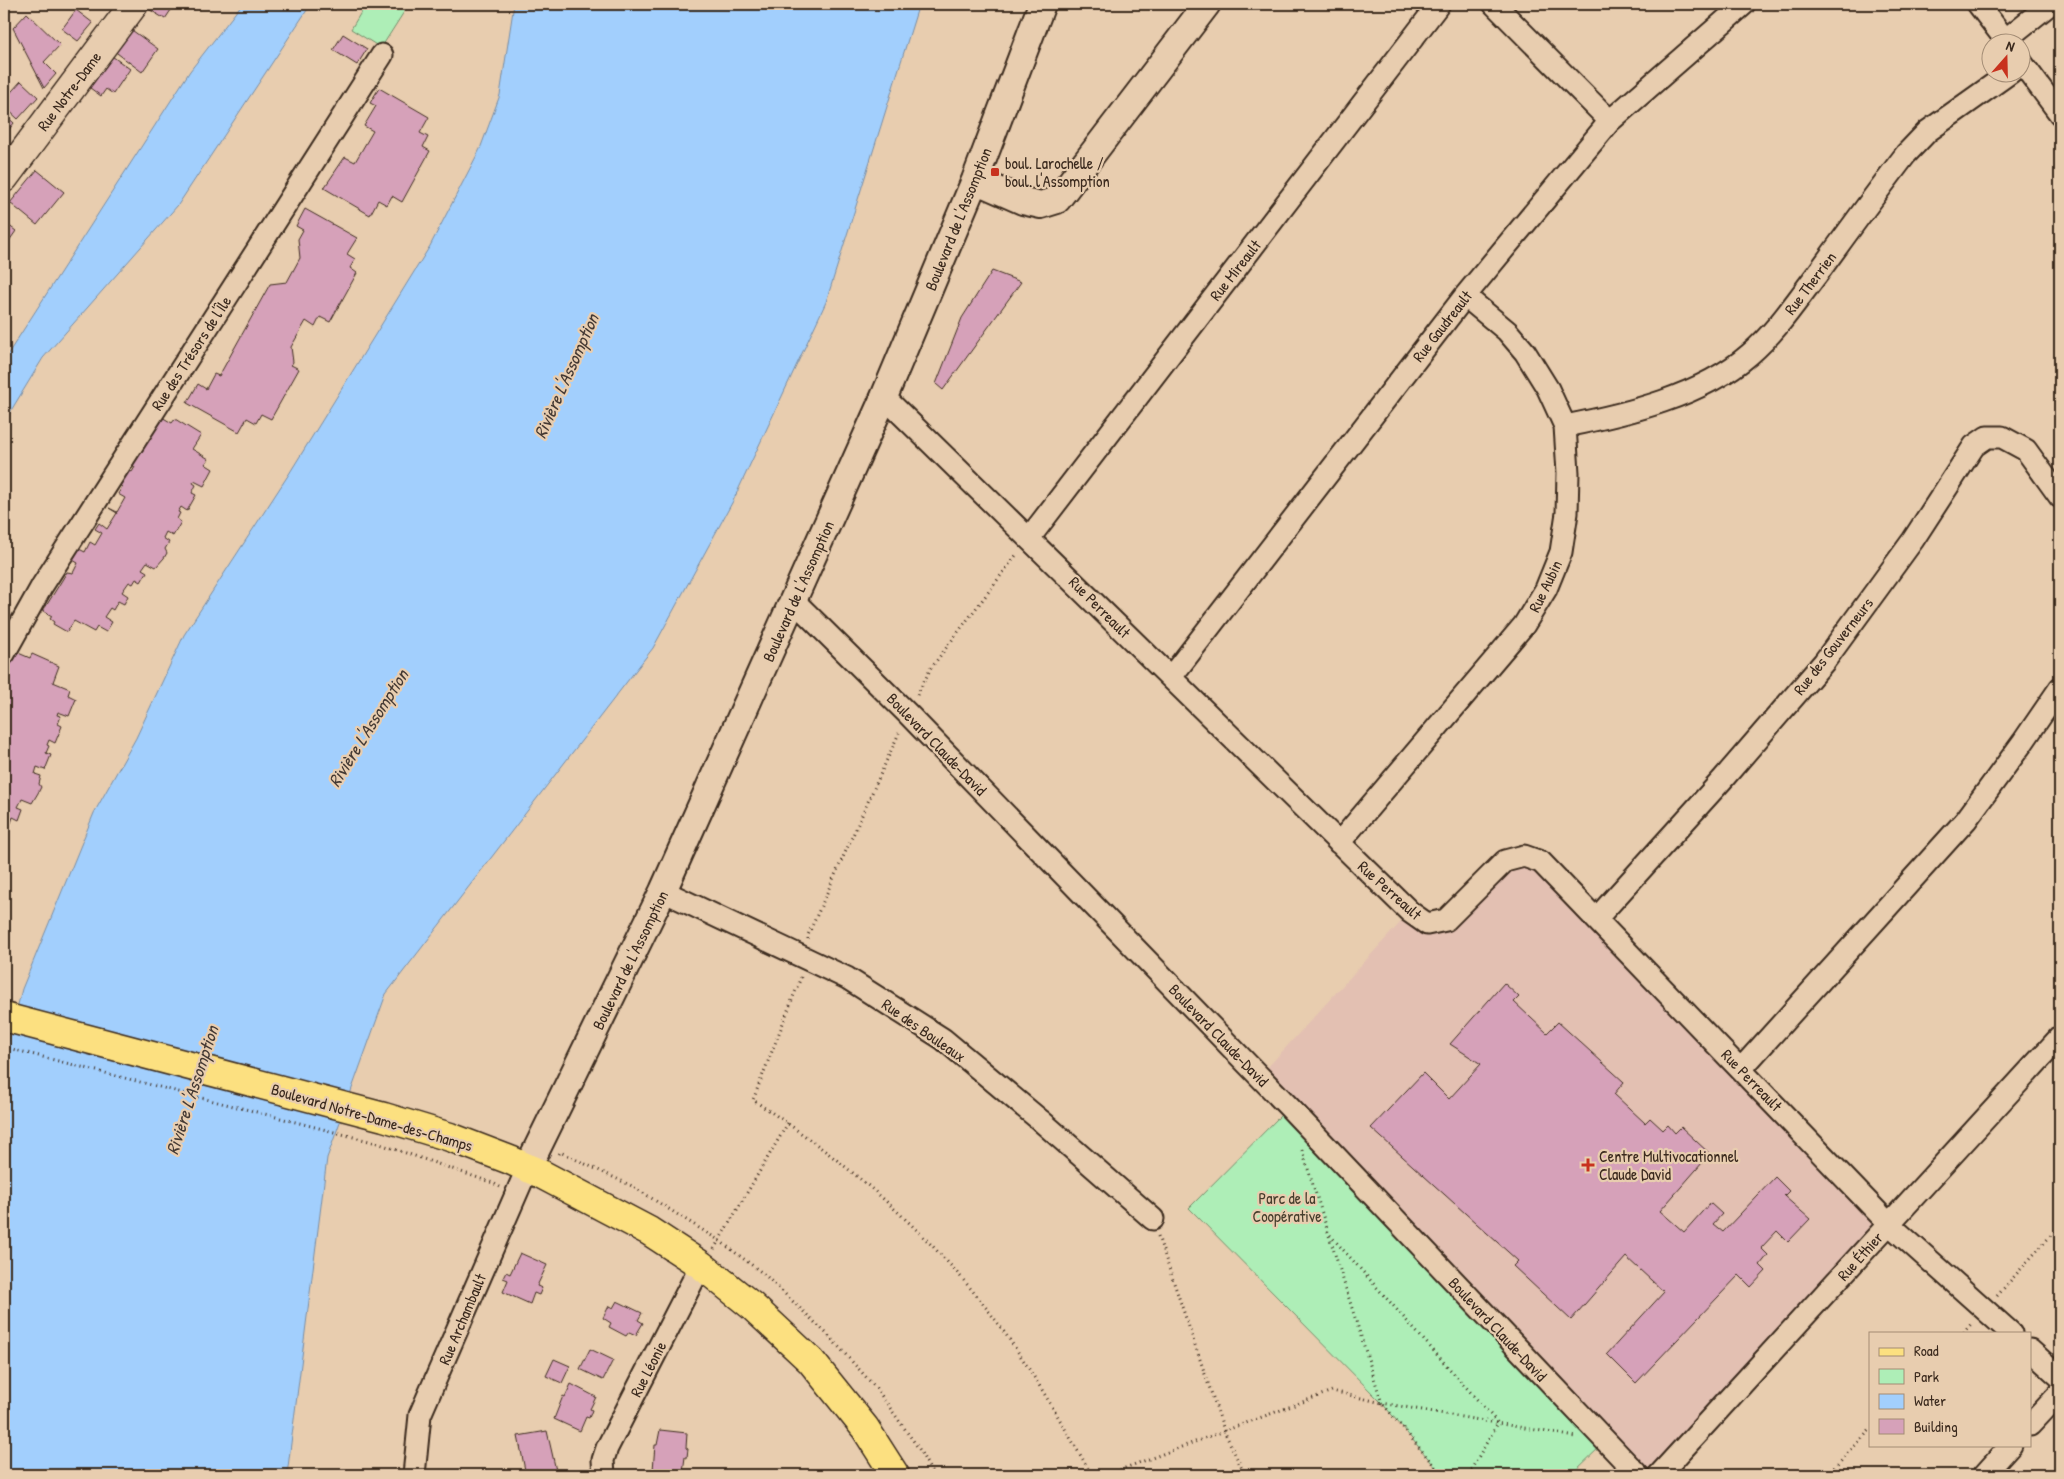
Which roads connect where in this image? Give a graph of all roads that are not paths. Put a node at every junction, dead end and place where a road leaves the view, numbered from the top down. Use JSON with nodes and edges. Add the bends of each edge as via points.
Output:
{"nodes":[{"id":1,"x":134,"y":4,"type":"edge"},
{"id":2,"x":1042,"y":4,"type":"edge"},
{"id":3,"x":1207,"y":4,"type":"edge"},
{"id":4,"x":1439,"y":4,"type":"edge"},
{"id":5,"x":1494,"y":4,"type":"edge"},
{"id":6,"x":1744,"y":4,"type":"edge"},
{"id":7,"x":1978,"y":4,"type":"edge"},
{"id":8,"x":2050,"y":4,"type":"edge"},
{"id":9,"x":1999,"y":32,"type":"edge"},
{"id":10,"x":2017,"y":32,"type":"edge"},
{"id":11,"x":382,"y":55,"type":"dead end"},
{"id":12,"x":2032,"y":81,"type":"edge"},
{"id":13,"x":1997,"y":82,"type":"edge"},
{"id":14,"x":2060,"y":114,"type":"edge"},
{"id":15,"x":1610,"y":121,"type":"junction"},
{"id":16,"x":4,"y":178,"type":"edge"},
{"id":17,"x":974,"y":180,"type":"junction"},
{"id":18,"x":1465,"y":296,"type":"junction"},
{"id":19,"x":884,"y":396,"type":"junction"},
{"id":20,"x":1565,"y":426,"type":"junction"},
{"id":21,"x":2060,"y":497,"type":"edge"},
{"id":22,"x":1030,"y":537,"type":"junction"},
{"id":23,"x":794,"y":601,"type":"junction"},
{"id":24,"x":4,"y":654,"type":"edge"},
{"id":25,"x":1171,"y":677,"type":"junction"},
{"id":26,"x":2060,"y":688,"type":"edge"},
{"id":27,"x":1338,"y":843,"type":"junction"},
{"id":28,"x":663,"y":891,"type":"junction"},
{"id":29,"x":1596,"y":919,"type":"junction"},
{"id":30,"x":4,"y":1016,"type":"edge"},
{"id":31,"x":2060,"y":1037,"type":"edge"},
{"id":32,"x":1741,"y":1069,"type":"junction"},
{"id":33,"x":528,"y":1167,"type":"junction"},
{"id":34,"x":1153,"y":1219,"type":"road end"},
{"id":35,"x":1889,"y":1224,"type":"junction"},
{"id":36,"x":701,"y":1265,"type":"junction"},
{"id":37,"x":2010,"y":1332,"type":"edge"},
{"id":38,"x":2032,"y":1352,"type":"edge"},
{"id":39,"x":2060,"y":1377,"type":"edge"},
{"id":40,"x":2060,"y":1393,"type":"edge"},
{"id":41,"x":2032,"y":1423,"type":"edge"},
{"id":42,"x":2011,"y":1446,"type":"edge"},
{"id":43,"x":414,"y":1475,"type":"edge"},
{"id":44,"x":604,"y":1475,"type":"edge"},
{"id":45,"x":895,"y":1475,"type":"edge"},
{"id":46,"x":1638,"y":1475,"type":"edge"},
{"id":47,"x":1659,"y":1475,"type":"edge"},
{"id":48,"x":1984,"y":1475,"type":"edge"}],
"edges":[{"from":1,"to":16,"type":"main road","name":"Rue Notre-Dame"},
{"from":2,"to":17,"type":"street","name":"Boulevard de L'Assomption"},
{"from":3,"to":17,"type":"street","via":[[1057,200],[1041,206]]},
{"from":4,"to":22,"type":"street","name":"Rue Mireault"},
{"from":5,"to":15,"type":"street"},
{"from":6,"to":15,"type":"street","name":"Rue Gaudreault"},
{"from":7,"to":9,"type":"street"},
{"from":8,"to":10,"type":"street"},
{"from":11,"to":24,"type":"street","name":"Rue des Trésors de l'Île","via":[[42,586]]},
{"from":12,"to":14,"type":"street"},
{"from":13,"to":20,"type":"street","name":"Rue Therrien","via":[[1928,131],[1906,154],[1783,319],[1750,354],[1715,378],[1658,404]]},
{"from":15,"to":18,"type":"street","name":"Rue Gaudreault"},
{"from":17,"to":19,"type":"street","name":"Boulevard de L'Assomption"},
{"from":18,"to":20,"type":"street","name":"Rue Aubin","via":[[1507,331],[1525,352],[1548,389]]},
{"from":18,"to":25,"type":"street","name":"Rue Gaudreault"},
{"from":19,"to":22,"type":"street","name":"Rue Perreault"},
{"from":19,"to":23,"type":"street","name":"Boulevard de L'Assomption"},
{"from":20,"to":27,"type":"street","name":"Rue Aubin","via":[[1567,513],[1561,552],[1546,589],[1512,640]]},
{"from":21,"to":29,"type":"street","name":"Rue des Gouverneurs","via":[[2026,450],[2002,437],[1987,437],[1974,446],[1913,540],[1824,662]]},
{"from":22,"to":25,"type":"street","name":"Rue Perreault"},
{"from":23,"to":28,"type":"street","name":"Boulevard de L'Assomption"},
{"from":23,"to":46,"type":"street","name":"Boulevard Claude-David","via":[[915,721],[1288,1107]]},
{"from":25,"to":27,"type":"street","name":"Rue Perreault"},
{"from":26,"to":32,"type":"street","via":[[1966,820]]},
{"from":27,"to":29,"type":"street","name":"Rue Perreault","via":[[1410,912],[1427,924],[1446,920],[1505,861],[1524,856],[1541,862]]},
{"from":28,"to":33,"type":"street","name":"Boulevard de L'Assomption"},
{"from":28,"to":34,"type":"street","name":"Rue des Bouleaux","via":[[847,978],[942,1039]]},
{"from":29,"to":32,"type":"street","name":"Rue Perreault"},
{"from":30,"to":33,"type":"main road","name":"Boulevard Notre-Dame-des-Champs","via":[[384,1117],[450,1137]]},
{"from":31,"to":35,"type":"street","name":"Rue Éthier"},
{"from":32,"to":35,"type":"street","name":"Rue Perreault"},
{"from":33,"to":36,"type":"main road","name":"Boulevard Notre-Dame-des-Champs","via":[[649,1231]]},
{"from":33,"to":43,"type":"street","name":"Rue Archambault","via":[[420,1415]]},
{"from":35,"to":37,"type":"street","name":"Rue Perreault"},
{"from":35,"to":47,"type":"street","name":"Rue Éthier"},
{"from":36,"to":44,"type":"street","name":"Rue Léonie","via":[[607,1448],[603,1460]]},
{"from":36,"to":45,"type":"main road","name":"Boulevard Notre-Dame-des-Champs","via":[[752,1306],[811,1361],[865,1428]]},
{"from":38,"to":39,"type":"street"},
{"from":40,"to":41,"type":"street"},
{"from":42,"to":48,"type":"street"}]}
